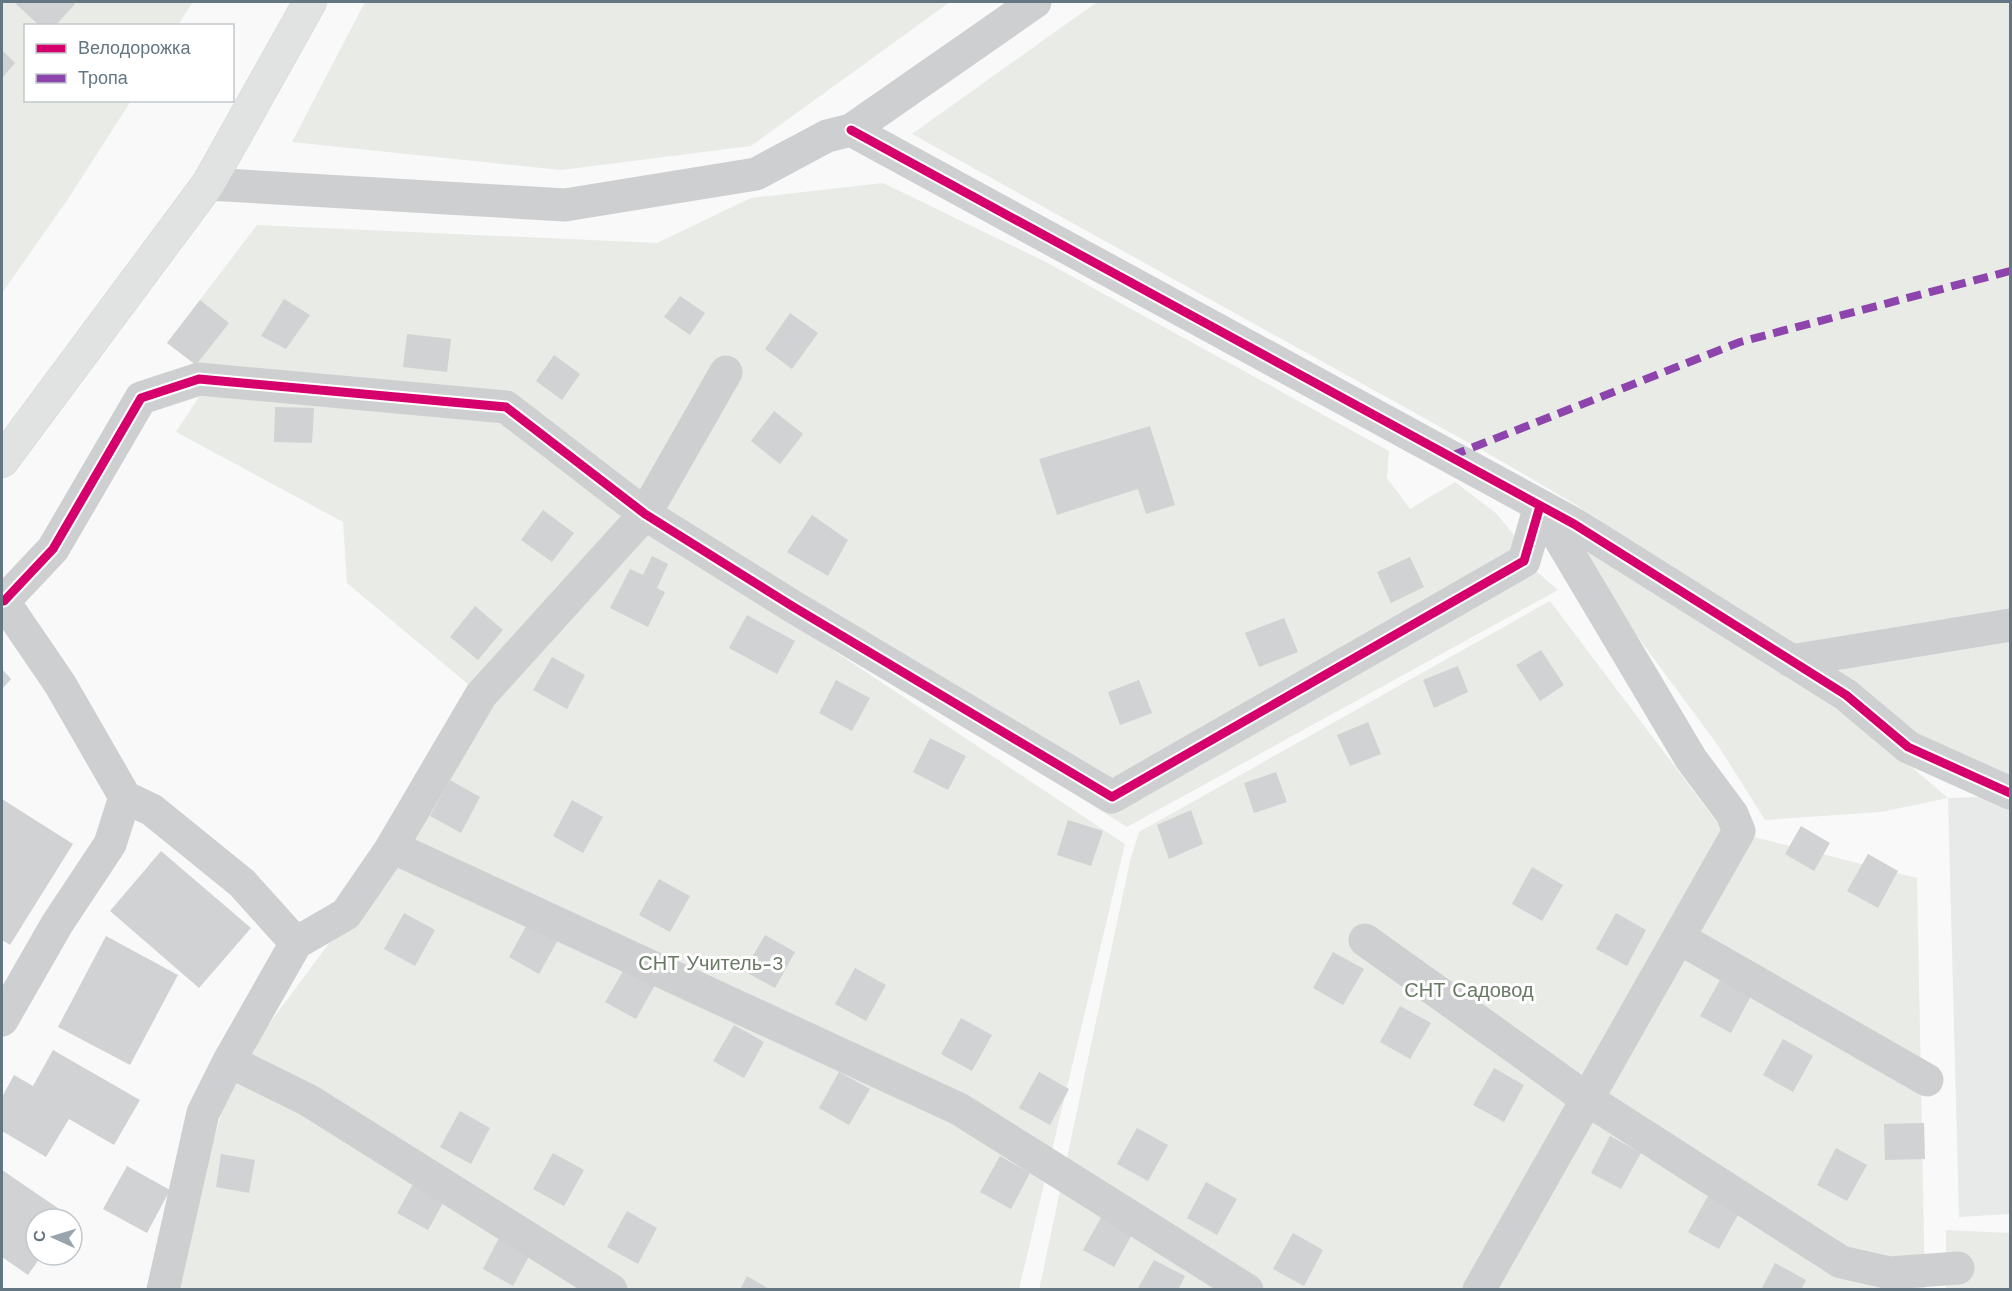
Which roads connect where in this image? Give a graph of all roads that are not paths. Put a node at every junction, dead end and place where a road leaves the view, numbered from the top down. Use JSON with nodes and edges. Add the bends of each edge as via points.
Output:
{"nodes":[{"id":1,"x":310,"y":2,"type":"edge"},
{"id":2,"x":1035,"y":2,"type":"edge"},
{"id":3,"x":851,"y":130,"type":"junction"},
{"id":4,"x":208,"y":184,"type":"junction"},
{"id":5,"x":726,"y":372,"type":"dead end"},
{"id":6,"x":2,"y":461,"type":"edge"},
{"id":7,"x":1540,"y":506,"type":"junction"},
{"id":8,"x":645,"y":513,"type":"junction"},
{"id":9,"x":3,"y":600,"type":"edge"},
{"id":10,"x":2010,"y":625,"type":"edge"},
{"id":11,"x":1791,"y":661,"type":"junction"},
{"id":12,"x":2010,"y":793,"type":"edge"},
{"id":13,"x":125,"y":797,"type":"junction"},
{"id":14,"x":390,"y":850,"type":"junction"},
{"id":15,"x":1679,"y":938,"type":"junction"},
{"id":16,"x":1365,"y":940,"type":"dead end"},
{"id":17,"x":296,"y":943,"type":"junction"},
{"id":18,"x":2,"y":1020,"type":"edge"},
{"id":19,"x":229,"y":1060,"type":"junction"},
{"id":20,"x":1927,"y":1080,"type":"dead end"},
{"id":21,"x":1587,"y":1099,"type":"junction"},
{"id":22,"x":1958,"y":1268,"type":"dead end"},
{"id":23,"x":163,"y":1290,"type":"edge"},
{"id":24,"x":611,"y":1290,"type":"edge"},
{"id":25,"x":1247,"y":1290,"type":"edge"},
{"id":26,"x":1479,"y":1290,"type":"edge"}],
"edges":[{"from":1,"to":4,"type":"main road"},
{"from":2,"to":3,"type":"street"},
{"from":3,"to":4,"type":"street","via":[[827,136],[756,174],[565,205]]},
{"from":3,"to":7,"type":"street"},
{"from":4,"to":6,"type":"main road"},
{"from":5,"to":8,"type":"street"},
{"from":7,"to":8,"type":"street","via":[[1524,561],[1112,797],[792,606]]},
{"from":7,"to":11,"type":"street"},
{"from":7,"to":15,"type":"street","via":[[1691,759],[1732,814],[1739,831]]},
{"from":8,"to":9,"type":"street","via":[[506,407],[199,379],[141,398],[53,549]]},
{"from":8,"to":14,"type":"street","via":[[482,695]]},
{"from":9,"to":13,"type":"street","via":[[60,684]]},
{"from":10,"to":11,"type":"street"},
{"from":11,"to":12,"type":"street","via":[[1846,695],[1908,747]]},
{"from":13,"to":17,"type":"street","via":[[152,810],[242,883]]},
{"from":13,"to":18,"type":"street","via":[[110,844],[57,924]]},
{"from":14,"to":17,"type":"street","via":[[346,914]]},
{"from":14,"to":25,"type":"street","via":[[403,852],[959,1109]]},
{"from":15,"to":20,"type":"street"},
{"from":15,"to":21,"type":"street"},
{"from":16,"to":21,"type":"street"},
{"from":17,"to":19,"type":"street"},
{"from":19,"to":23,"type":"street","via":[[203,1113]]},
{"from":19,"to":24,"type":"street","via":[[309,1100]]},
{"from":21,"to":22,"type":"street","via":[[1841,1262],[1890,1273]]},
{"from":21,"to":26,"type":"street"}]}
